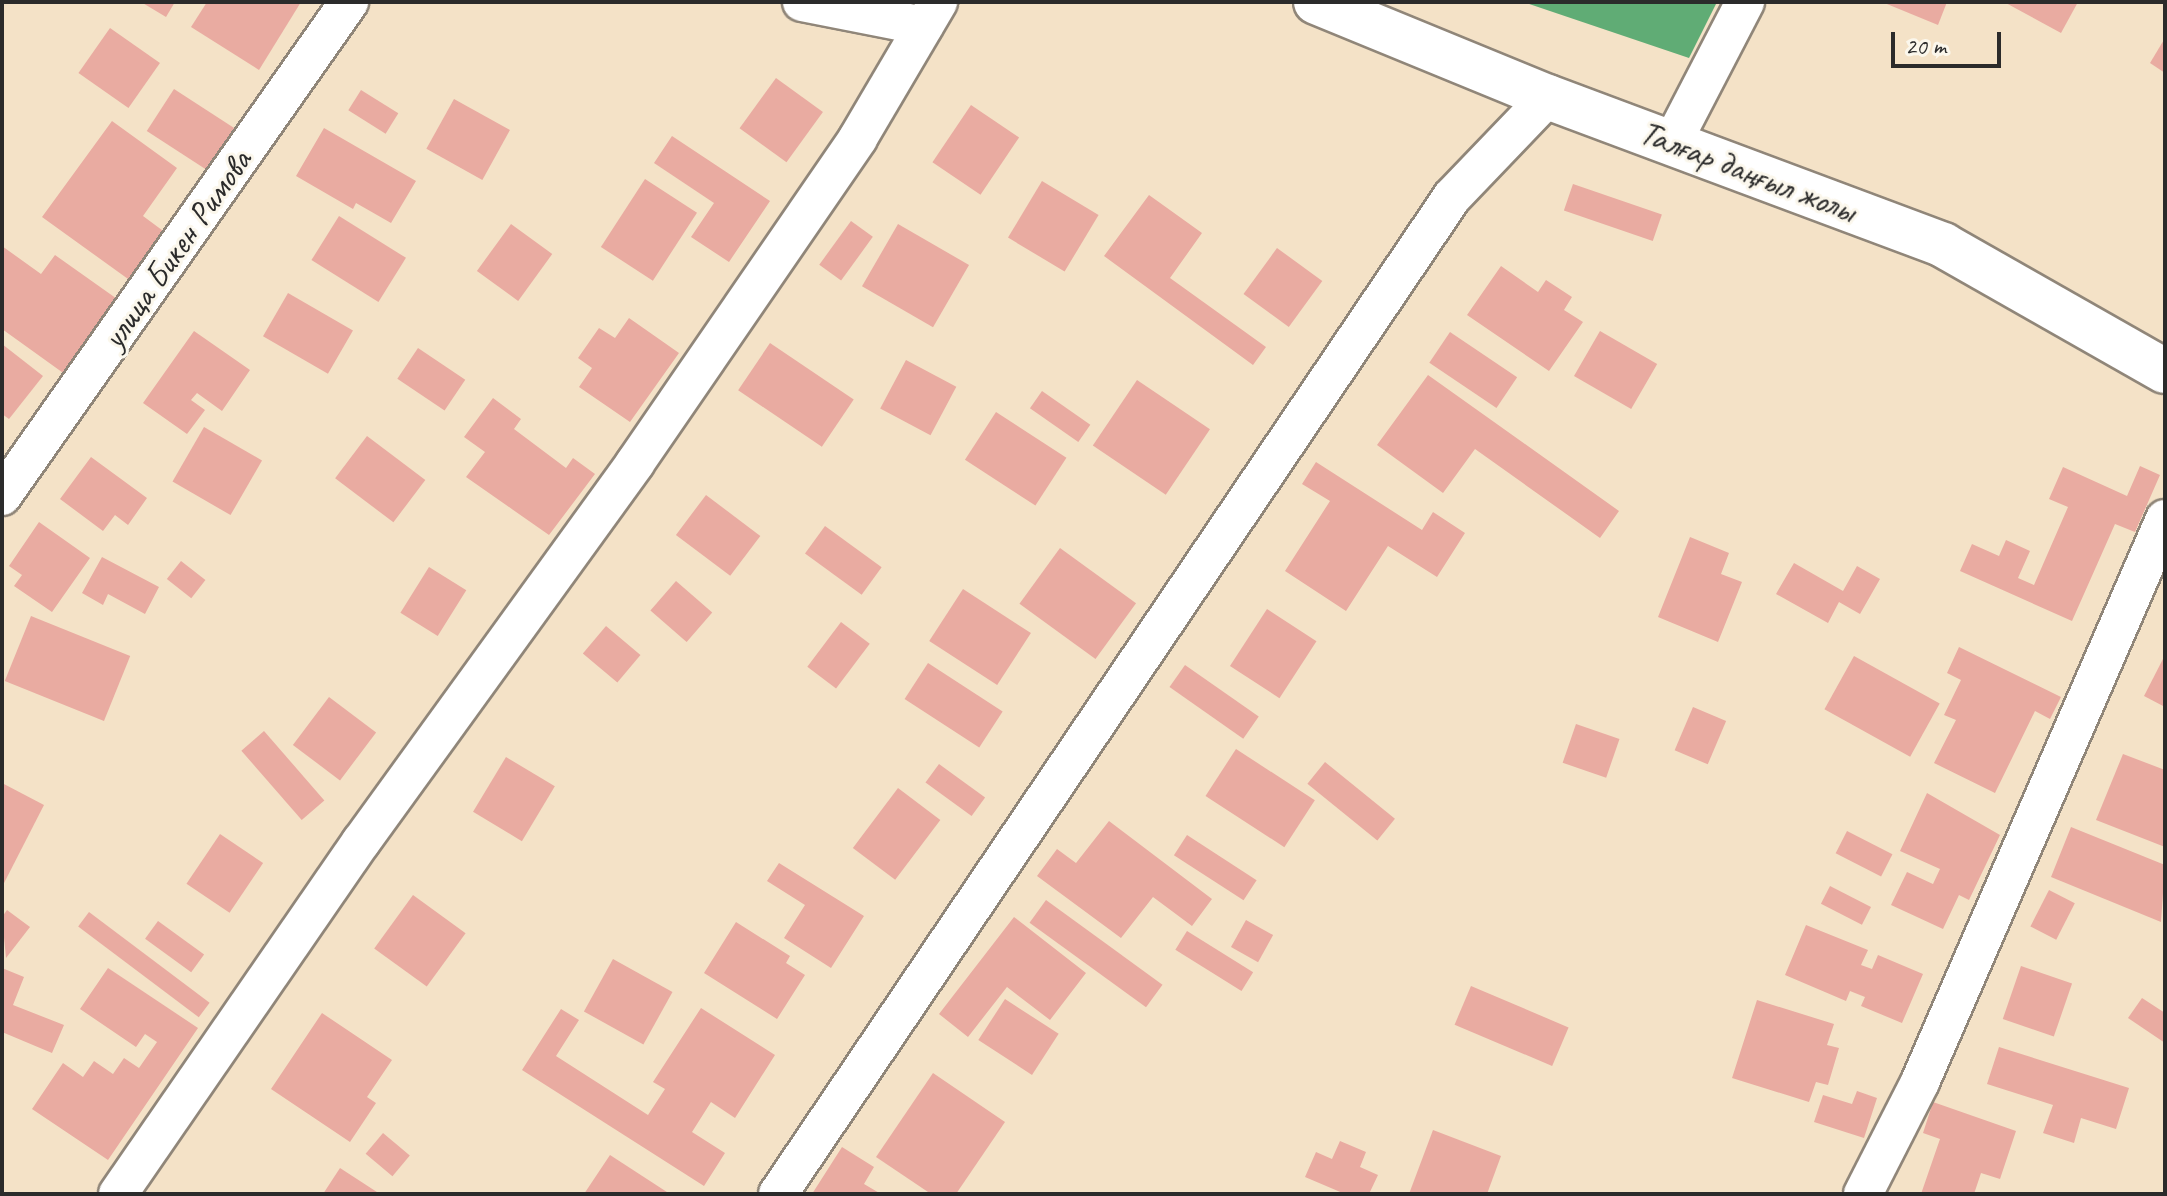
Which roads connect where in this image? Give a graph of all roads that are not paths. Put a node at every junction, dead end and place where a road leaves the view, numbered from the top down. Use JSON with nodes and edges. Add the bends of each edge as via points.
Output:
{"nodes":[{"id":1,"x":349,"y":2,"type":"edge"},
{"id":2,"x":802,"y":2,"type":"edge"},
{"id":3,"x":1316,"y":2,"type":"edge"},
{"id":4,"x":1745,"y":2,"type":"edge"},
{"id":5,"x":931,"y":14,"type":"edge"},
{"id":6,"x":1548,"y":97,"type":"junction"},
{"id":7,"x":1672,"y":143,"type":"junction"},
{"id":8,"x":2165,"y":371,"type":"edge"},
{"id":9,"x":2,"y":496,"type":"edge"},
{"id":10,"x":2165,"y":519,"type":"edge"},
{"id":11,"x":118,"y":1194,"type":"edge"},
{"id":12,"x":778,"y":1194,"type":"edge"},
{"id":13,"x":1863,"y":1194,"type":"edge"}],
"edges":[{"from":1,"to":9,"type":"street","name":"улица Бикен Римова"},
{"from":2,"to":5,"type":"street"},
{"from":3,"to":6,"type":"main road","name":"Талғар даңғыл жолы"},
{"from":4,"to":7,"type":"street"},
{"from":5,"to":11,"type":"street","via":[[858,138],[653,437],[361,842]]},
{"from":6,"to":7,"type":"main road","name":"Талғар даңғыл жолы"},
{"from":6,"to":12,"type":"street","via":[[1452,197]]},
{"from":7,"to":8,"type":"main road","name":"Талғар даңғыл жолы","via":[[1943,245]]},
{"from":10,"to":13,"type":"street","via":[[1920,1082]]}]}
